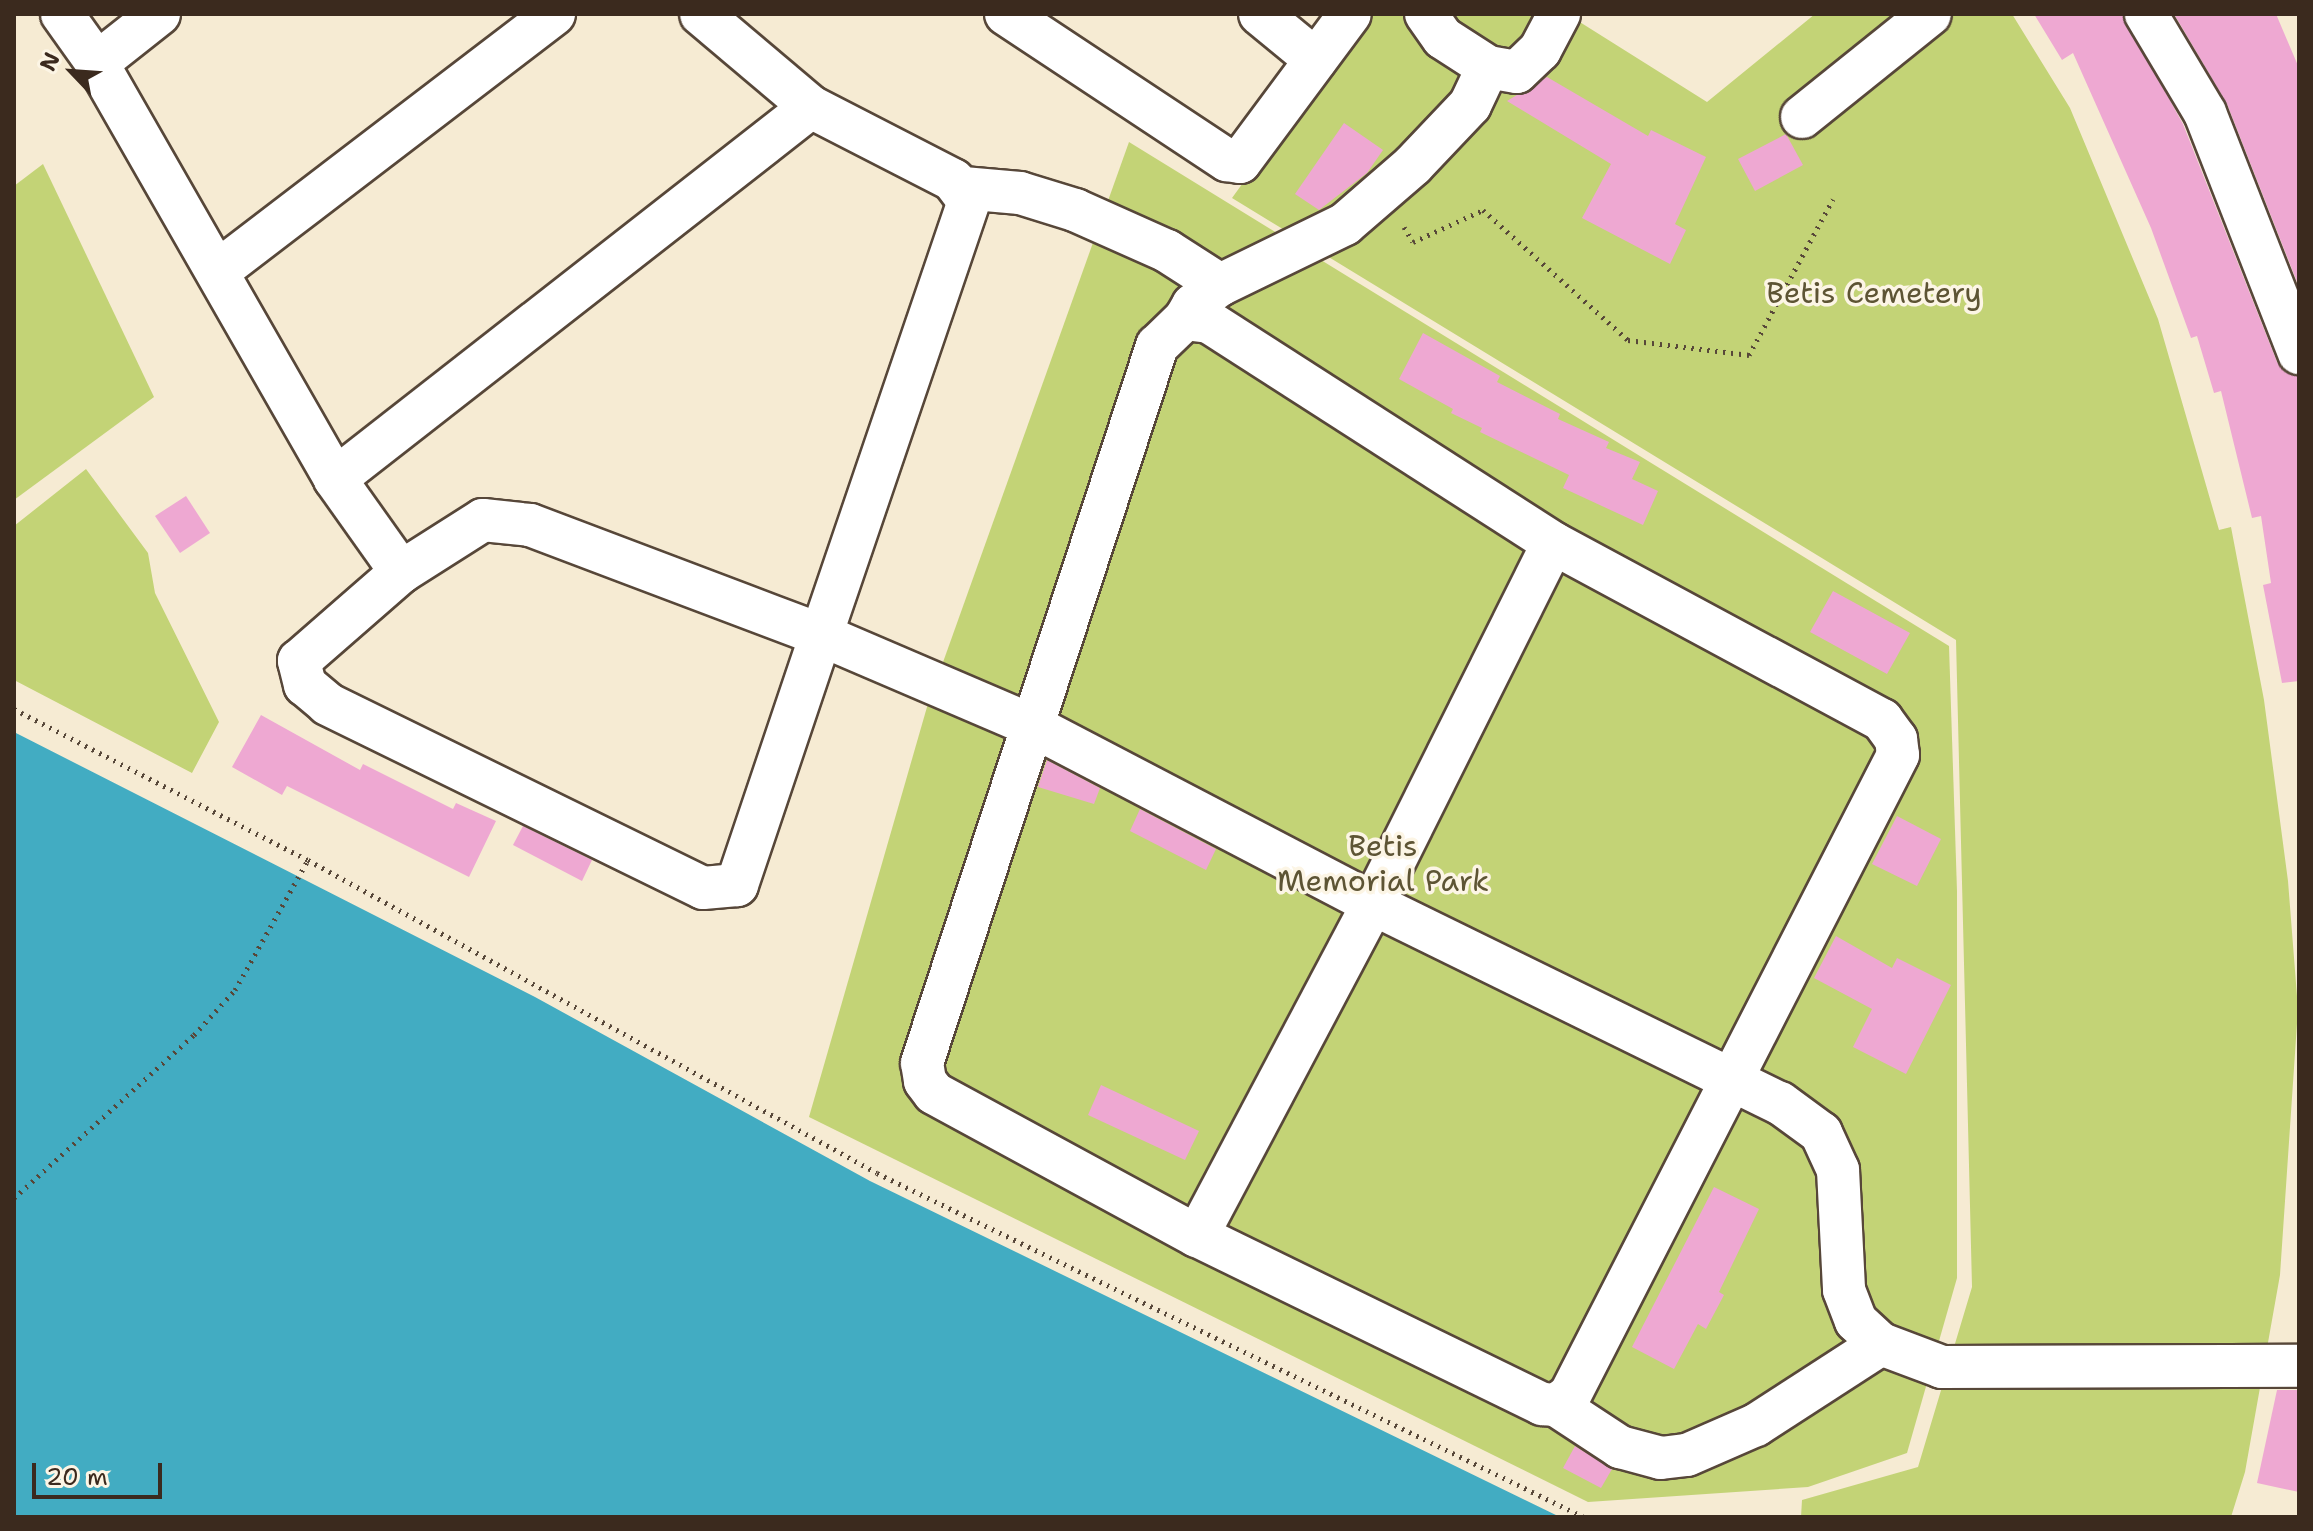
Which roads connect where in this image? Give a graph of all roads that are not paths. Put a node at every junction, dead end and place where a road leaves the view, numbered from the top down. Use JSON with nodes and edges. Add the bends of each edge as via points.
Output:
{"nodes":[{"id":1,"x":62,"y":14,"type":"edge"},
{"id":2,"x":159,"y":14,"type":"edge"},
{"id":3,"x":554,"y":14,"type":"edge"},
{"id":4,"x":701,"y":14,"type":"edge"},
{"id":5,"x":1006,"y":14,"type":"edge"},
{"id":6,"x":1260,"y":14,"type":"edge"},
{"id":7,"x":1350,"y":14,"type":"edge"},
{"id":8,"x":1426,"y":14,"type":"edge"},
{"id":9,"x":1559,"y":14,"type":"edge"},
{"id":10,"x":1930,"y":14,"type":"edge"},
{"id":11,"x":2146,"y":14,"type":"edge"},
{"id":12,"x":1052,"y":25,"type":"edge"},
{"id":13,"x":1316,"y":60,"type":"junction"},
{"id":14,"x":97,"y":63,"type":"junction"},
{"id":15,"x":1488,"y":67,"type":"junction"},
{"id":16,"x":811,"y":107,"type":"junction"},
{"id":17,"x":1802,"y":117,"type":"dead end"},
{"id":18,"x":963,"y":188,"type":"junction"},
{"id":19,"x":218,"y":271,"type":"junction"},
{"id":20,"x":1220,"y":285,"type":"junction"},
{"id":21,"x":1185,"y":319,"type":"junction"},
{"id":22,"x":2299,"y":353,"type":"edge"},
{"id":23,"x":335,"y":479,"type":"junction"},
{"id":24,"x":1553,"y":543,"type":"junction"},
{"id":25,"x":401,"y":572,"type":"junction"},
{"id":26,"x":821,"y":635,"type":"junction"},
{"id":27,"x":1033,"y":726,"type":"junction"},
{"id":28,"x":1373,"y":904,"type":"junction"},
{"id":29,"x":1731,"y":1076,"type":"junction"},
{"id":30,"x":1197,"y":1236,"type":"junction"},
{"id":31,"x":1881,"y":1344,"type":"junction"},
{"id":32,"x":2299,"y":1366,"type":"edge"},
{"id":33,"x":1556,"y":1405,"type":"junction"}],
"edges":[{"from":1,"to":14,"type":"street"},
{"from":2,"to":14,"type":"street"},
{"from":3,"to":19,"type":"street"},
{"from":4,"to":16,"type":"street"},
{"from":5,"to":12,"type":"street"},
{"from":6,"to":13,"type":"street"},
{"from":7,"to":13,"type":"street"},
{"from":8,"to":15,"type":"street","via":[[1443,38]]},
{"from":9,"to":15,"type":"street","via":[[1540,50],[1517,72]]},
{"from":10,"to":17,"type":"street"},
{"from":11,"to":22,"type":"street","via":[[2205,113]]},
{"from":12,"to":13,"type":"street","via":[[1227,160],[1240,162]]},
{"from":14,"to":19,"type":"street"},
{"from":15,"to":20,"type":"street","via":[[1470,105],[1345,224]]},
{"from":16,"to":18,"type":"street"},
{"from":16,"to":23,"type":"street"},
{"from":18,"to":20,"type":"street","via":[[1020,193],[1075,210],[1167,251]]},
{"from":18,"to":26,"type":"street","via":[[969,201]]},
{"from":19,"to":23,"type":"street"},
{"from":20,"to":21,"type":"street","via":[[1193,305]]},
{"from":21,"to":24,"type":"street","via":[[1209,322]]},
{"from":21,"to":27,"type":"street","via":[[1157,346]]},
{"from":23,"to":25,"type":"street"},
{"from":24,"to":28,"type":"street"},
{"from":24,"to":29,"type":"street","via":[[1882,720],[1896,739],[1898,755]]},
{"from":25,"to":26,"type":"street","via":[[483,520],[530,525]]},
{"from":25,"to":26,"type":"street","via":[[299,661],[305,685],[328,704],[703,888],[737,885]]},
{"from":26,"to":27,"type":"street"},
{"from":27,"to":28,"type":"street"},
{"from":27,"to":30,"type":"street","via":[[922,1063],[925,1081],[934,1093]]},
{"from":28,"to":29,"type":"street"},
{"from":28,"to":30,"type":"street"},
{"from":29,"to":31,"type":"street","via":[[1821,1133],[1838,1170],[1844,1290],[1856,1321]]},
{"from":29,"to":33,"type":"street","via":[[1570,1395]]},
{"from":30,"to":33,"type":"street","via":[[1542,1404]]},
{"from":31,"to":32,"type":"street","via":[[1942,1367]]},
{"from":31,"to":33,"type":"street","via":[[1756,1425],[1687,1455],[1661,1458],[1620,1447]]}]}
